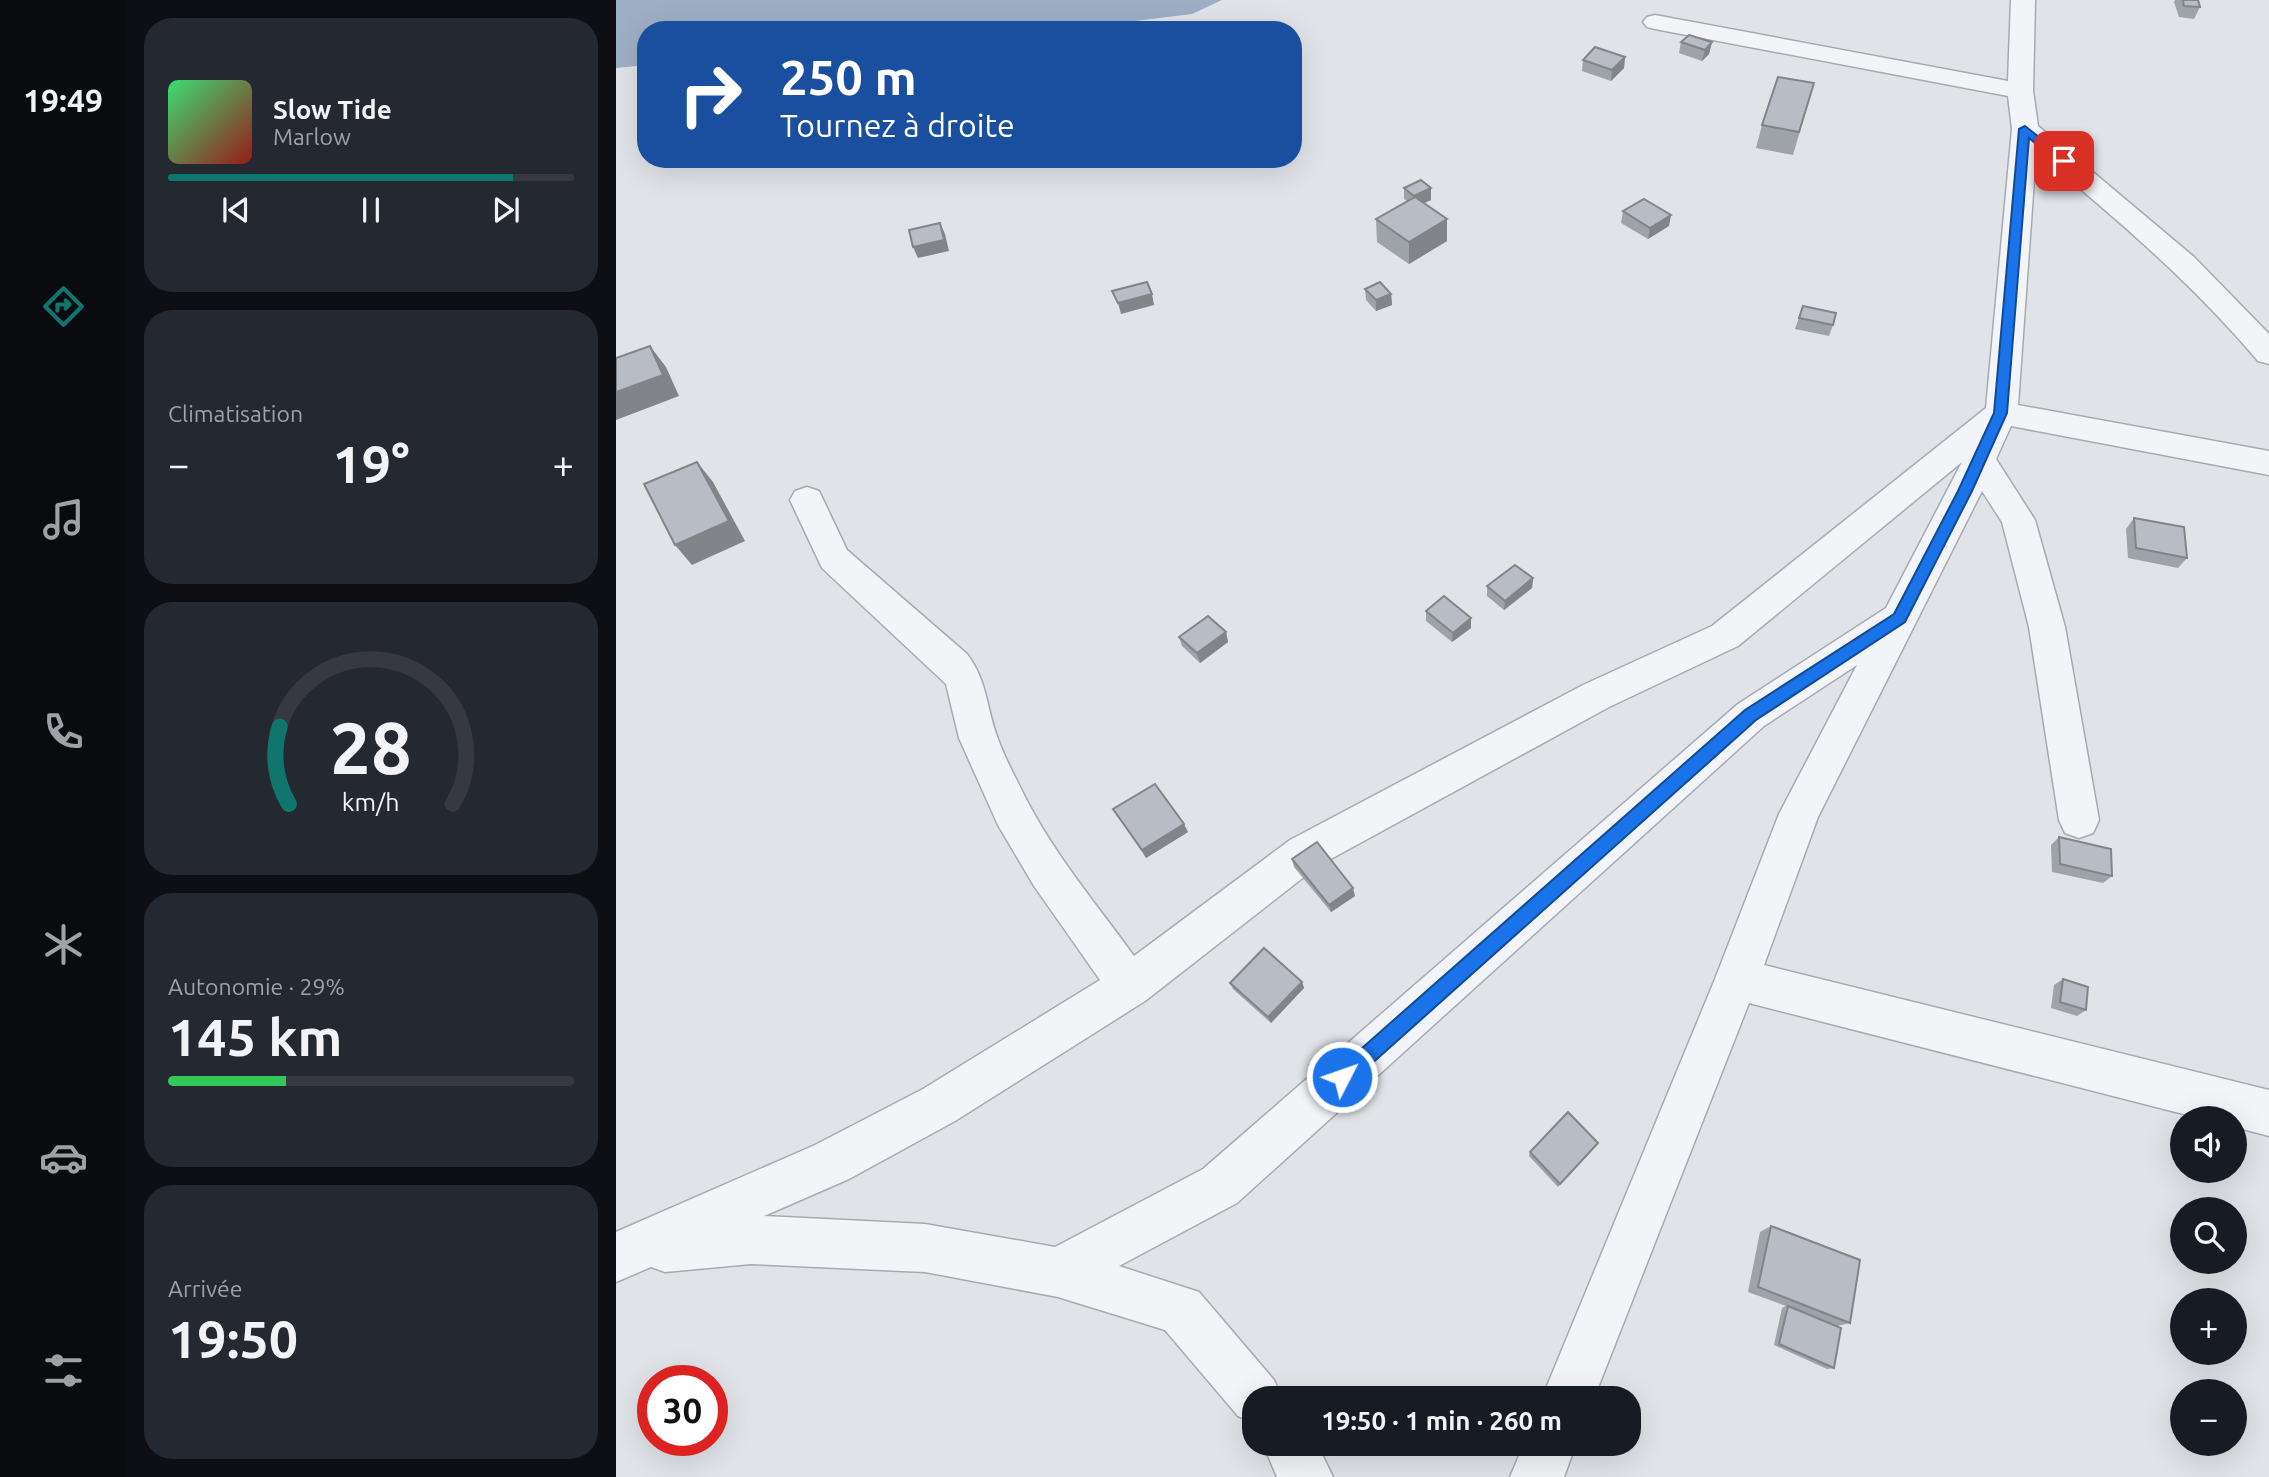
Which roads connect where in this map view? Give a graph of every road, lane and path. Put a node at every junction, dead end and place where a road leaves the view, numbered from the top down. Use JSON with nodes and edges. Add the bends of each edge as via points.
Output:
{"nodes":[{"id":1,"x":2023,"y":0,"type":"edge"},
{"id":2,"x":1656,"y":22,"type":"dead end"},
{"id":3,"x":2020,"y":91,"type":"junction"},
{"id":4,"x":2025,"y":129,"type":"junction"},
{"id":5,"x":2269,"y":354,"type":"edge"},
{"id":6,"x":2001,"y":413,"type":"junction"},
{"id":7,"x":1979,"y":459,"type":"junction"},
{"id":8,"x":2269,"y":463,"type":"edge"},
{"id":9,"x":807,"y":500,"type":"dead end"},
{"id":10,"x":1899,"y":618,"type":"junction"},
{"id":11,"x":2079,"y":820,"type":"dead end"},
{"id":12,"x":1737,"y":979,"type":"junction"},
{"id":13,"x":1130,"y":986,"type":"junction"},
{"id":14,"x":2269,"y":1113,"type":"edge"},
{"id":15,"x":625,"y":1254,"type":"edge"},
{"id":16,"x":1058,"y":1272,"type":"junction"},
{"id":17,"x":1246,"y":1386,"type":"edge"},
{"id":18,"x":1573,"y":1386,"type":"edge"},
{"id":19,"x":1295,"y":1456,"type":"edge"},
{"id":20,"x":1545,"y":1456,"type":"edge"},
{"id":21,"x":1306,"y":1477,"type":"edge"},
{"id":22,"x":1537,"y":1477,"type":"edge"}],
"edges":[{"from":1,"to":3,"type":"street"},
{"from":2,"to":3,"type":"street"},
{"from":3,"to":4,"type":"street"},
{"from":4,"to":5,"type":"street","via":[[2142,226],[2238,315]]},
{"from":4,"to":6,"type":"street"},
{"from":6,"to":7,"type":"street"},
{"from":6,"to":8,"type":"street"},
{"from":6,"to":13,"type":"street","via":[[1724,635],[1596,696],[1304,853]]},
{"from":7,"to":10,"type":"street"},
{"from":7,"to":11,"type":"street","via":[[2018,520],[2047,627]]},
{"from":9,"to":13,"type":"street","via":[[834,558],[964,679],[978,738],[1012,812],[1048,873]]},
{"from":10,"to":12,"type":"street","via":[[1799,814]]},
{"from":10,"to":16,"type":"street","via":[[1751,715],[1220,1186]]},
{"from":12,"to":14,"type":"street"},
{"from":12,"to":18,"type":"street"},
{"from":13,"to":15,"type":"street","via":[[939,1105],[832,1162]]},
{"from":15,"to":16,"type":"street","via":[[751,1240],[925,1248]]},
{"from":16,"to":17,"type":"street","via":[[1181,1310]]},
{"from":19,"to":21,"type":"street"},
{"from":20,"to":22,"type":"street"}]}
